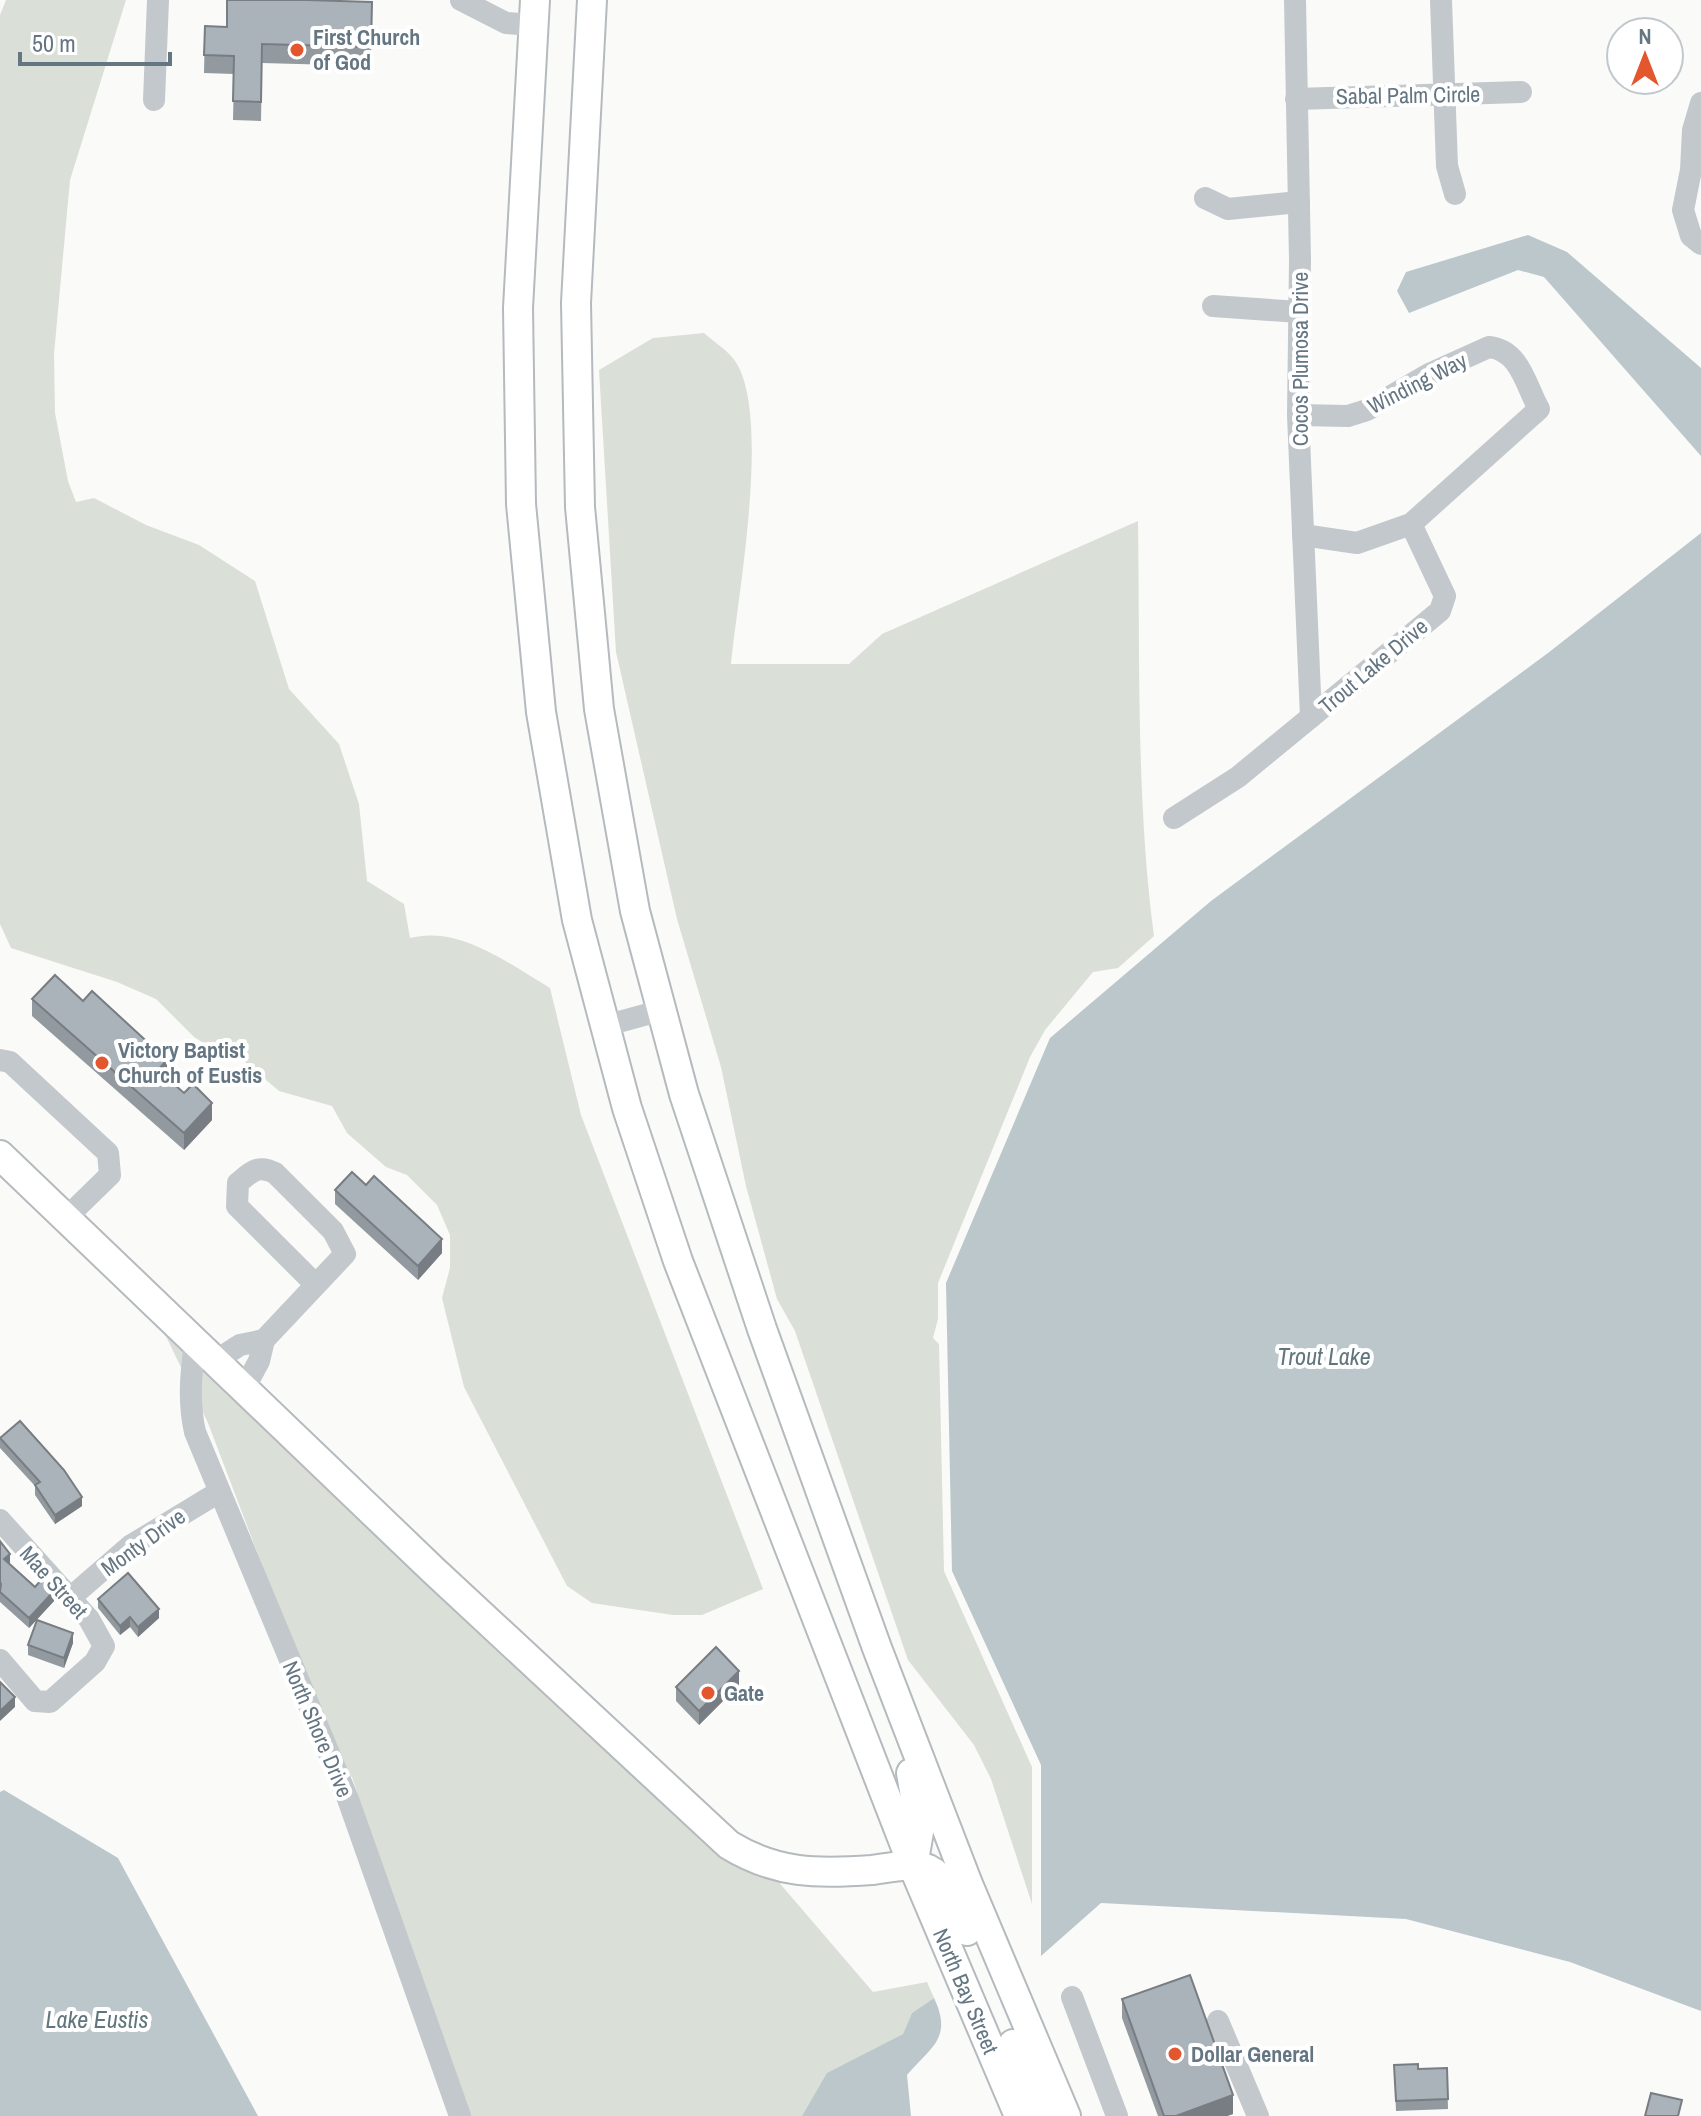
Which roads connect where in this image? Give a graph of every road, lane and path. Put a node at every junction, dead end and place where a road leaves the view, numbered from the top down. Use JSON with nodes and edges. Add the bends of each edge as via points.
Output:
{"nodes":[{"id":1,"x":158,"y":0,"type":"edge"},
{"id":2,"x":461,"y":0,"type":"edge"},
{"id":3,"x":592,"y":0,"type":"edge"},
{"id":4,"x":1295,"y":0,"type":"edge"},
{"id":5,"x":1441,"y":0,"type":"edge"},
{"id":6,"x":534,"y":12,"type":"edge"},
{"id":7,"x":1521,"y":92,"type":"dead end"},
{"id":8,"x":1445,"y":95,"type":"junction"},
{"id":9,"x":1296,"y":99,"type":"junction"},
{"id":10,"x":154,"y":100,"type":"dead end"},
{"id":11,"x":1701,"y":103,"type":"edge"},
{"id":12,"x":1455,"y":194,"type":"dead end"},
{"id":13,"x":1205,"y":198,"type":"dead end"},
{"id":14,"x":1299,"y":202,"type":"junction"},
{"id":15,"x":1701,"y":244,"type":"edge"},
{"id":16,"x":1213,"y":306,"type":"dead end"},
{"id":17,"x":1299,"y":312,"type":"junction"},
{"id":18,"x":1298,"y":415,"type":"junction"},
{"id":19,"x":1411,"y":524,"type":"junction"},
{"id":20,"x":1303,"y":535,"type":"junction"},
{"id":21,"x":1311,"y":717,"type":"junction"},
{"id":22,"x":1174,"y":818,"type":"dead end"},
{"id":23,"x":659,"y":1011,"type":"junction"},
{"id":24,"x":604,"y":1026,"type":"junction"},
{"id":25,"x":0,"y":1060,"type":"edge"},
{"id":26,"x":0,"y":1155,"type":"edge"},
{"id":27,"x":66,"y":1218,"type":"junction"},
{"id":28,"x":315,"y":1284,"type":"junction"},
{"id":29,"x":264,"y":1340,"type":"junction"},
{"id":30,"x":205,"y":1352,"type":"junction"},
{"id":31,"x":244,"y":1389,"type":"junction"},
{"id":32,"x":219,"y":1492,"type":"junction"},
{"id":33,"x":0,"y":1520,"type":"edge"},
{"id":34,"x":70,"y":1598,"type":"junction"},
{"id":35,"x":877,"y":1648,"type":"junction"},
{"id":36,"x":0,"y":1660,"type":"edge"},
{"id":37,"x":913,"y":1866,"type":"junction"},
{"id":38,"x":1072,"y":1997,"type":"dead end"},
{"id":39,"x":1218,"y":2021,"type":"dead end"},
{"id":40,"x":460,"y":2116,"type":"edge"},
{"id":41,"x":1019,"y":2116,"type":"edge"},
{"id":42,"x":1045,"y":2116,"type":"edge"},
{"id":43,"x":1066,"y":2116,"type":"edge"},
{"id":44,"x":1117,"y":2116,"type":"edge"},
{"id":45,"x":1258,"y":2116,"type":"edge"}],
"edges":[{"from":1,"to":10,"type":"street"},
{"from":2,"to":6,"type":"street","via":[[506,23]]},
{"from":3,"to":23,"type":"main road","via":[[576,303],[580,507],[601,723]]},
{"from":4,"to":9,"type":"street","name":"Cocos Plumosa Drive"},
{"from":5,"to":8,"type":"street"},
{"from":6,"to":24,"type":"main road","name":"North Bay Street","via":[[518,308],[522,519],[533,653],[557,817]]},
{"from":7,"to":8,"type":"street","name":"Sabal Palm Circle"},
{"from":8,"to":9,"type":"street","name":"Sabal Palm Circle"},
{"from":8,"to":12,"type":"street","via":[[1447,166]]},
{"from":9,"to":14,"type":"street","name":"Cocos Plumosa Drive"},
{"from":11,"to":15,"type":"street","via":[[1683,210],[1691,236]]},
{"from":13,"to":14,"type":"street","via":[[1228,209]]},
{"from":14,"to":17,"type":"street","name":"Cocos Plumosa Drive"},
{"from":16,"to":17,"type":"street"},
{"from":17,"to":18,"type":"street","name":"Cocos Plumosa Drive"},
{"from":18,"to":19,"type":"street","name":"Winding Way","via":[[1348,416],[1489,347],[1509,355],[1539,409]]},
{"from":18,"to":20,"type":"street","name":"Cocos Plumosa Drive"},
{"from":19,"to":20,"type":"street","via":[[1357,543]]},
{"from":19,"to":21,"type":"street","name":"Trout Lake Drive","via":[[1445,603]]},
{"from":20,"to":21,"type":"street","name":"Cocos Plumosa Drive"},
{"from":21,"to":22,"type":"street","name":"Trout Lake Drive","via":[[1238,777]]},
{"from":23,"to":24,"type":"street"},
{"from":23,"to":35,"type":"main road","via":[[733,1247]]},
{"from":24,"to":37,"type":"main road","name":"North Bay Street","via":[[678,1261]]},
{"from":25,"to":27,"type":"street","via":[[10,1062],[108,1153],[110,1175]]},
{"from":26,"to":27,"type":"main road"},
{"from":27,"to":30,"type":"main road"},
{"from":28,"to":28,"type":"street","via":[[345,1254],[343,1244],[275,1173],[254,1169],[238,1183],[237,1206]]},
{"from":28,"to":29,"type":"street"},
{"from":29,"to":30,"type":"street"},
{"from":29,"to":31,"type":"street"},
{"from":30,"to":31,"type":"main road"},
{"from":30,"to":32,"type":"street","name":"North Shore Drive","via":[[190,1409]]},
{"from":31,"to":37,"type":"main road","via":[[729,1845],[774,1868]]},
{"from":32,"to":34,"type":"street","name":"Monty Drive","via":[[130,1546]]},
{"from":32,"to":40,"type":"street","name":"North Shore Drive","via":[[348,1799]]},
{"from":33,"to":34,"type":"street","name":"Mae Street"},
{"from":34,"to":36,"type":"street","name":"Mae Street","via":[[104,1646],[95,1662],[50,1702],[35,1701]]},
{"from":35,"to":37,"type":"main road","via":[[918,1797],[920,1826]]},
{"from":35,"to":43,"type":"main road"},
{"from":37,"to":41,"type":"main road","name":"North Bay Street"},
{"from":37,"to":42,"type":"main road","via":[[929,1870],[953,1898]]},
{"from":38,"to":44,"type":"street"},
{"from":39,"to":45,"type":"street"}]}
